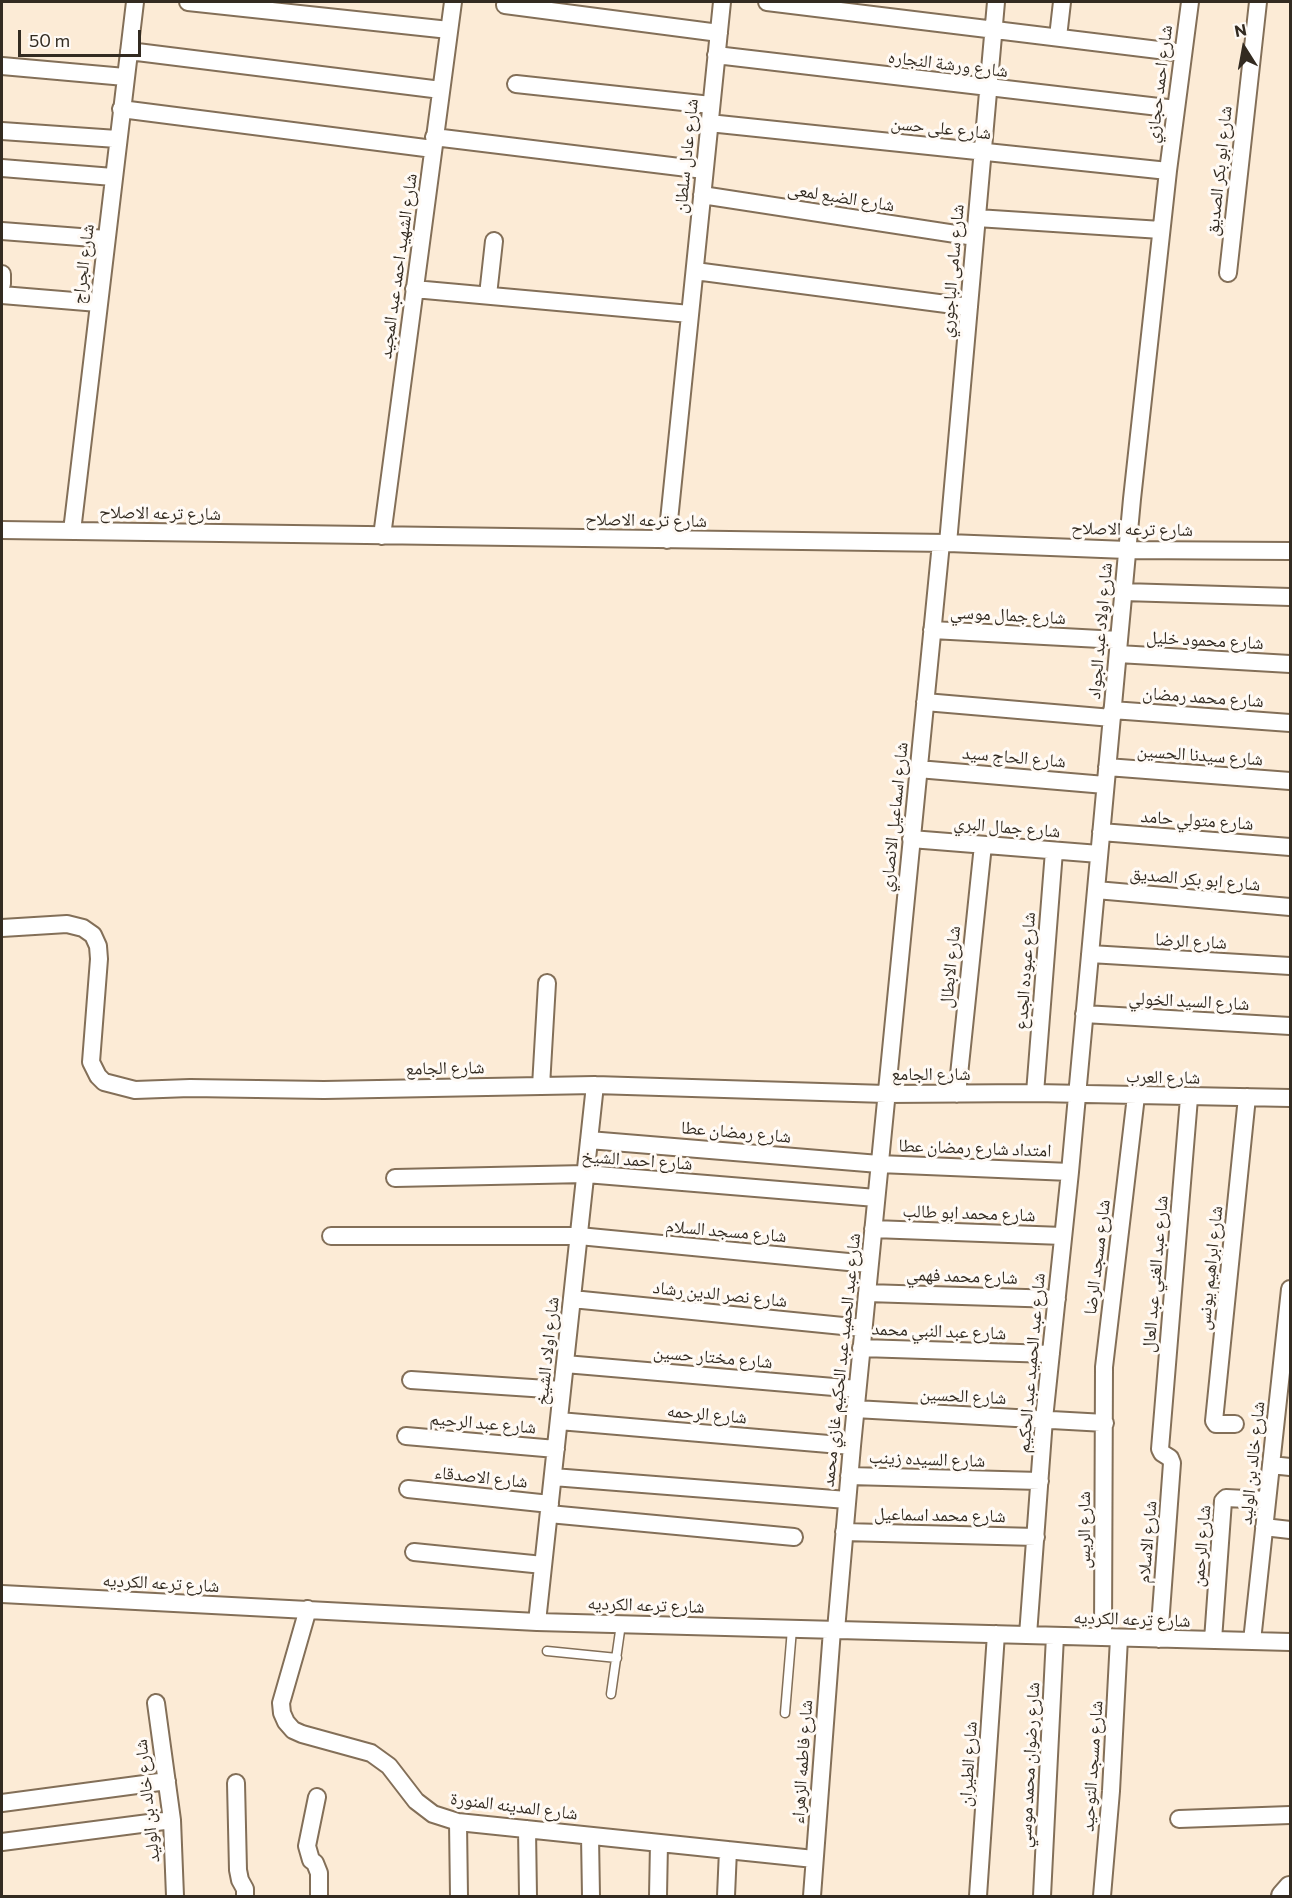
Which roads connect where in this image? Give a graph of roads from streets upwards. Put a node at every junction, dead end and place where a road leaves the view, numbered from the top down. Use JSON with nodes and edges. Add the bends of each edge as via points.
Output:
{"nodes":[{"id":1,"x":135,"y":2,"type":"edge"},
{"id":2,"x":188,"y":2,"type":"edge"},
{"id":3,"x":453,"y":2,"type":"edge"},
{"id":4,"x":722,"y":2,"type":"edge"},
{"id":5,"x":767,"y":2,"type":"edge"},
{"id":6,"x":996,"y":2,"type":"edge"},
{"id":7,"x":1062,"y":2,"type":"edge"},
{"id":8,"x":1190,"y":2,"type":"edge"},
{"id":9,"x":1258,"y":2,"type":"edge"},
{"id":10,"x":505,"y":5,"type":"dead end"},
{"id":11,"x":993,"y":29,"type":"junction"},
{"id":12,"x":449,"y":30,"type":"junction"},
{"id":13,"x":719,"y":33,"type":"junction"},
{"id":14,"x":1058,"y":37,"type":"junction"},
{"id":15,"x":129,"y":51,"type":"junction"},
{"id":16,"x":1183,"y":53,"type":"junction"},
{"id":17,"x":716,"y":55,"type":"junction"},
{"id":18,"x":2,"y":66,"type":"edge"},
{"id":19,"x":125,"y":77,"type":"junction"},
{"id":20,"x":516,"y":84,"type":"dead end"},
{"id":21,"x":988,"y":88,"type":"junction"},
{"id":22,"x":441,"y":90,"type":"junction"},
{"id":23,"x":711,"y":105,"type":"junction"},
{"id":24,"x":121,"y":109,"type":"junction"},
{"id":25,"x":1176,"y":109,"type":"junction"},
{"id":26,"x":710,"y":123,"type":"junction"},
{"id":27,"x":2,"y":131,"type":"edge"},
{"id":28,"x":117,"y":139,"type":"junction"},
{"id":29,"x":434,"y":143,"type":"junction"},
{"id":30,"x":982,"y":152,"type":"junction"},
{"id":31,"x":2,"y":168,"type":"edge"},
{"id":32,"x":704,"y":170,"type":"junction"},
{"id":33,"x":1168,"y":171,"type":"junction"},
{"id":34,"x":113,"y":177,"type":"junction"},
{"id":35,"x":702,"y":195,"type":"junction"},
{"id":36,"x":976,"y":218,"type":"junction"},
{"id":37,"x":1161,"y":230,"type":"junction"},
{"id":38,"x":2,"y":231,"type":"edge"},
{"id":39,"x":975,"y":237,"type":"junction"},
{"id":40,"x":106,"y":239,"type":"junction"},
{"id":41,"x":494,"y":241,"type":"dead end"},
{"id":42,"x":694,"y":271,"type":"junction"},
{"id":43,"x":1228,"y":273,"type":"dead end"},
{"id":44,"x":414,"y":289,"type":"junction"},
{"id":45,"x":2,"y":295,"type":"edge"},
{"id":46,"x":488,"y":295,"type":"junction"},
{"id":47,"x":98,"y":303,"type":"junction"},
{"id":48,"x":969,"y":307,"type":"junction"},
{"id":49,"x":690,"y":314,"type":"junction"},
{"id":50,"x":2,"y":530,"type":"edge"},
{"id":51,"x":72,"y":531,"type":"junction"},
{"id":52,"x":382,"y":536,"type":"junction"},
{"id":53,"x":667,"y":540,"type":"junction"},
{"id":54,"x":944,"y":543,"type":"junction"},
{"id":55,"x":1127,"y":550,"type":"junction"},
{"id":56,"x":1290,"y":550,"type":"edge"},
{"id":57,"x":1123,"y":592,"type":"junction"},
{"id":58,"x":1290,"y":597,"type":"edge"},
{"id":59,"x":932,"y":630,"type":"junction"},
{"id":60,"x":1118,"y":647,"type":"junction"},
{"id":61,"x":1290,"y":664,"type":"edge"},
{"id":62,"x":925,"y":702,"type":"junction"},
{"id":63,"x":1112,"y":714,"type":"junction"},
{"id":64,"x":1290,"y":723,"type":"edge"},
{"id":65,"x":1107,"y":767,"type":"junction"},
{"id":66,"x":918,"y":769,"type":"junction"},
{"id":67,"x":1290,"y":781,"type":"edge"},
{"id":68,"x":1105,"y":785,"type":"junction"},
{"id":69,"x":1101,"y":832,"type":"junction"},
{"id":70,"x":911,"y":839,"type":"junction"},
{"id":71,"x":983,"y":845,"type":"junction"},
{"id":72,"x":1290,"y":847,"type":"edge"},
{"id":73,"x":1054,"y":851,"type":"junction"},
{"id":74,"x":1099,"y":854,"type":"junction"},
{"id":75,"x":1096,"y":890,"type":"junction"},
{"id":76,"x":1290,"y":907,"type":"edge"},
{"id":77,"x":2,"y":928,"type":"edge"},
{"id":78,"x":1090,"y":954,"type":"junction"},
{"id":79,"x":1290,"y":966,"type":"edge"},
{"id":80,"x":548,"y":983,"type":"dead end"},
{"id":81,"x":1084,"y":1014,"type":"junction"},
{"id":82,"x":1290,"y":1026,"type":"edge"},
{"id":83,"x":595,"y":1085,"type":"junction"},
{"id":84,"x":541,"y":1086,"type":"junction"},
{"id":85,"x":1035,"y":1093,"type":"junction"},
{"id":86,"x":886,"y":1094,"type":"junction"},
{"id":87,"x":957,"y":1094,"type":"junction"},
{"id":88,"x":1076,"y":1095,"type":"junction"},
{"id":89,"x":1136,"y":1096,"type":"junction"},
{"id":90,"x":1247,"y":1097,"type":"junction"},
{"id":91,"x":1189,"y":1098,"type":"junction"},
{"id":92,"x":1290,"y":1098,"type":"edge"},
{"id":93,"x":589,"y":1140,"type":"junction"},
{"id":94,"x":879,"y":1164,"type":"junction"},
{"id":95,"x":1070,"y":1172,"type":"junction"},
{"id":96,"x":586,"y":1174,"type":"junction"},
{"id":97,"x":395,"y":1178,"type":"dead end"},
{"id":98,"x":876,"y":1198,"type":"junction"},
{"id":99,"x":873,"y":1229,"type":"junction"},
{"id":100,"x":330,"y":1236,"type":"dead end"},
{"id":101,"x":579,"y":1236,"type":"junction"},
{"id":102,"x":1063,"y":1236,"type":"junction"},
{"id":103,"x":869,"y":1264,"type":"junction"},
{"id":104,"x":1290,"y":1289,"type":"edge"},
{"id":105,"x":867,"y":1293,"type":"junction"},
{"id":106,"x":572,"y":1299,"type":"junction"},
{"id":107,"x":1057,"y":1299,"type":"junction"},
{"id":108,"x":1288,"y":1325,"type":"edge"},
{"id":109,"x":863,"y":1328,"type":"junction"},
{"id":110,"x":861,"y":1348,"type":"junction"},
{"id":111,"x":1051,"y":1354,"type":"junction"},
{"id":112,"x":565,"y":1364,"type":"junction"},
{"id":113,"x":411,"y":1380,"type":"dead end"},
{"id":114,"x":857,"y":1389,"type":"junction"},
{"id":115,"x":562,"y":1390,"type":"junction"},
{"id":116,"x":1285,"y":1393,"type":"edge"},
{"id":117,"x":855,"y":1409,"type":"junction"},
{"id":118,"x":1044,"y":1419,"type":"junction"},
{"id":119,"x":559,"y":1421,"type":"junction"},
{"id":120,"x":1105,"y":1423,"type":"junction"},
{"id":121,"x":1235,"y":1424,"type":"dead end"},
{"id":122,"x":406,"y":1436,"type":"dead end"},
{"id":123,"x":852,"y":1446,"type":"junction"},
{"id":124,"x":556,"y":1449,"type":"junction"},
{"id":125,"x":1162,"y":1453,"type":"joint"},
{"id":126,"x":1270,"y":1465,"type":"junction"},
{"id":127,"x":1290,"y":1467,"type":"edge"},
{"id":128,"x":849,"y":1476,"type":"junction"},
{"id":129,"x":553,"y":1477,"type":"junction"},
{"id":130,"x":1040,"y":1481,"type":"junction"},
{"id":131,"x":408,"y":1489,"type":"dead end"},
{"id":132,"x":847,"y":1500,"type":"junction"},
{"id":133,"x":1267,"y":1500,"type":"junction"},
{"id":134,"x":550,"y":1509,"type":"junction"},
{"id":135,"x":1264,"y":1527,"type":"junction"},
{"id":136,"x":1290,"y":1530,"type":"edge"},
{"id":137,"x":844,"y":1532,"type":"junction"},
{"id":138,"x":794,"y":1537,"type":"dead end"},
{"id":139,"x":1036,"y":1537,"type":"junction"},
{"id":140,"x":414,"y":1552,"type":"dead end"},
{"id":141,"x":543,"y":1565,"type":"junction"},
{"id":142,"x":2,"y":1594,"type":"edge"},
{"id":143,"x":309,"y":1609,"type":"junction"},
{"id":144,"x":537,"y":1622,"type":"junction"},
{"id":145,"x":834,"y":1630,"type":"junction"},
{"id":146,"x":996,"y":1634,"type":"junction"},
{"id":147,"x":1028,"y":1635,"type":"junction"},
{"id":148,"x":1055,"y":1636,"type":"junction"},
{"id":149,"x":1111,"y":1637,"type":"junction"},
{"id":150,"x":1159,"y":1639,"type":"junction"},
{"id":151,"x":1213,"y":1640,"type":"junction"},
{"id":152,"x":1252,"y":1641,"type":"junction"},
{"id":153,"x":1290,"y":1642,"type":"edge"},
{"id":154,"x":156,"y":1703,"type":"dead end"},
{"id":155,"x":167,"y":1781,"type":"junction"},
{"id":156,"x":236,"y":1783,"type":"dead end"},
{"id":157,"x":317,"y":1797,"type":"dead end"},
{"id":158,"x":2,"y":1803,"type":"edge"},
{"id":159,"x":1290,"y":1815,"type":"edge"},
{"id":160,"x":1179,"y":1819,"type":"dead end"},
{"id":161,"x":172,"y":1820,"type":"junction"},
{"id":162,"x":458,"y":1822,"type":"junction"},
{"id":163,"x":526,"y":1829,"type":"junction"},
{"id":164,"x":590,"y":1836,"type":"junction"},
{"id":165,"x":2,"y":1842,"type":"edge"},
{"id":166,"x":659,"y":1843,"type":"junction"},
{"id":167,"x":728,"y":1850,"type":"junction"},
{"id":168,"x":814,"y":1859,"type":"junction"},
{"id":169,"x":1290,"y":1888,"type":"edge"},
{"id":170,"x":175,"y":1896,"type":"edge"},
{"id":171,"x":245,"y":1896,"type":"edge"},
{"id":172,"x":320,"y":1896,"type":"edge"},
{"id":173,"x":459,"y":1896,"type":"edge"},
{"id":174,"x":528,"y":1896,"type":"edge"},
{"id":175,"x":591,"y":1896,"type":"edge"},
{"id":176,"x":658,"y":1896,"type":"edge"},
{"id":177,"x":726,"y":1896,"type":"edge"},
{"id":178,"x":812,"y":1896,"type":"edge"},
{"id":179,"x":978,"y":1896,"type":"edge"},
{"id":180,"x":1042,"y":1896,"type":"edge"},
{"id":181,"x":1102,"y":1896,"type":"edge"},
{"id":182,"x":1283,"y":1896,"type":"edge"}],
"edges":[{"from":1,"to":15,"type":"street","name":"شارع الجراج"},
{"from":2,"to":12,"type":"street"},
{"from":3,"to":12,"type":"street","name":"شارع الشهيد احمد عبد المجيد"},
{"from":4,"to":13,"type":"street","name":"شارع عادل سلطان"},
{"from":5,"to":11,"type":"street"},
{"from":6,"to":11,"type":"street","name":"شارع سامى الباجوري"},
{"from":7,"to":14,"type":"street"},
{"from":8,"to":16,"type":"street","name":"شارع احمد حجازي"},
{"from":9,"to":43,"type":"street","name":"شارع ابو بكر الصديق"},
{"from":10,"to":13,"type":"street"},
{"from":11,"to":14,"type":"street"},
{"from":11,"to":21,"type":"street","name":"شارع سامى الباجوري"},
{"from":12,"to":22,"type":"street","name":"شارع الشهيد احمد عبد المجيد"},
{"from":13,"to":17,"type":"street","name":"شارع عادل سلطان"},
{"from":14,"to":16,"type":"street"},
{"from":15,"to":19,"type":"street","name":"شارع الجراج"},
{"from":15,"to":22,"type":"street"},
{"from":16,"to":25,"type":"street","name":"شارع احمد حجازي"},
{"from":17,"to":21,"type":"street","name":"شارع ورشة النجاره"},
{"from":17,"to":23,"type":"street","name":"شارع عادل سلطان"},
{"from":18,"to":19,"type":"street"},
{"from":19,"to":24,"type":"street","name":"شارع الجراج"},
{"from":20,"to":23,"type":"street"},
{"from":21,"to":25,"type":"street","name":"شارع ورشة النجاره"},
{"from":21,"to":30,"type":"street","name":"شارع سامى الباجوري"},
{"from":22,"to":29,"type":"street","name":"شارع الشهيد احمد عبد المجيد"},
{"from":23,"to":26,"type":"street","name":"شارع عادل سلطان"},
{"from":24,"to":28,"type":"street","name":"شارع الجراج"},
{"from":24,"to":29,"type":"street"},
{"from":25,"to":33,"type":"street","name":"شارع احمد حجازي"},
{"from":26,"to":30,"type":"street","name":"شارع على حسن"},
{"from":26,"to":32,"type":"street","name":"شارع عادل سلطان"},
{"from":27,"to":28,"type":"street"},
{"from":28,"to":34,"type":"street","name":"شارع الجراج"},
{"from":29,"to":32,"type":"street"},
{"from":29,"to":44,"type":"street","name":"شارع الشهيد احمد عبد المجيد"},
{"from":30,"to":33,"type":"street","name":"شارع على حسن"},
{"from":30,"to":36,"type":"street","name":"شارع سامى الباجوري"},
{"from":31,"to":34,"type":"street"},
{"from":32,"to":35,"type":"street","name":"شارع عادل سلطان"},
{"from":33,"to":37,"type":"street","name":"شارع اولاد عبد الجواد"},
{"from":34,"to":40,"type":"street","name":"شارع الجراج"},
{"from":35,"to":39,"type":"street","name":"شارع الضبع لمعى"},
{"from":35,"to":42,"type":"street","name":"شارع عادل سلطان"},
{"from":36,"to":37,"type":"street"},
{"from":36,"to":39,"type":"street","name":"شارع سامى الباجوري"},
{"from":37,"to":55,"type":"street","name":"شارع اولاد عبد الجواد"},
{"from":38,"to":40,"type":"street"},
{"from":39,"to":48,"type":"street","name":"شارع سامى الباجوري"},
{"from":40,"to":47,"type":"street","name":"شارع الجراج"},
{"from":41,"to":46,"type":"street"},
{"from":42,"to":48,"type":"street"},
{"from":42,"to":49,"type":"street","name":"شارع عادل سلطان"},
{"from":44,"to":46,"type":"street"},
{"from":44,"to":52,"type":"street","name":"شارع الشهيد احمد عبد المجيد"},
{"from":45,"to":47,"type":"street"},
{"from":46,"to":49,"type":"street"},
{"from":47,"to":51,"type":"street","name":"شارع الجراج"},
{"from":48,"to":54,"type":"street","name":"شارع سامى الباجوري"},
{"from":49,"to":53,"type":"street","name":"شارع عادل سلطان"},
{"from":50,"to":51,"type":"street","name":"شارع ترعه الاصلاح"},
{"from":51,"to":52,"type":"street","name":"شارع ترعه الاصلاح"},
{"from":52,"to":53,"type":"street","name":"شارع ترعه الاصلاح"},
{"from":53,"to":54,"type":"street","name":"شارع ترعه الاصلاح"},
{"from":54,"to":55,"type":"street","name":"شارع ترعه الاصلاح"},
{"from":54,"to":59,"type":"street","name":"شارع اسماعيل الانصاري"},
{"from":55,"to":56,"type":"street","name":"شارع ترعه الاصلاح"},
{"from":55,"to":57,"type":"street","name":"شارع اولاد عبد الجواد"},
{"from":57,"to":58,"type":"street"},
{"from":57,"to":60,"type":"street","name":"شارع اولاد عبد الجواد"},
{"from":59,"to":60,"type":"street","name":"شارع جمال موسي"},
{"from":59,"to":62,"type":"street","name":"شارع اسماعيل الانصاري"},
{"from":60,"to":61,"type":"street","name":"شارع محمود خليل"},
{"from":60,"to":63,"type":"street","name":"شارع اولاد عبد الجواد"},
{"from":62,"to":63,"type":"street","name":"شارع محمد رمضان"},
{"from":62,"to":66,"type":"street","name":"شارع اسماعيل الانصاري"},
{"from":63,"to":64,"type":"street","name":"شارع محمد رمضان"},
{"from":63,"to":65,"type":"street","name":"شارع اولاد عبد الجواد"},
{"from":65,"to":67,"type":"street","name":"شارع سيدنا الحسين"},
{"from":65,"to":68,"type":"street","name":"شارع اولاد عبد الجواد"},
{"from":66,"to":68,"type":"street","name":"شارع الحاج سيد"},
{"from":66,"to":70,"type":"street","name":"شارع اسماعيل الانصاري"},
{"from":68,"to":69,"type":"street","name":"شارع اولاد عبد الجواد"},
{"from":69,"to":72,"type":"street","name":"شارع متولي حامد"},
{"from":69,"to":74,"type":"street","name":"شارع اولاد عبد الجواد"},
{"from":70,"to":71,"type":"street","name":"شارع جمال البري"},
{"from":70,"to":86,"type":"street","name":"شارع اسماعيل الانصاري"},
{"from":71,"to":73,"type":"street","name":"شارع جمال البري"},
{"from":71,"to":87,"type":"street","name":"شارع الابطال"},
{"from":73,"to":74,"type":"street","name":"شارع جمال البري"},
{"from":73,"to":85,"type":"street","name":"شارع عبوده الجدع"},
{"from":74,"to":75,"type":"street","name":"شارع اولاد عبد الجواد"},
{"from":75,"to":76,"type":"street","name":"شارع ابو بكر الصديق"},
{"from":75,"to":78,"type":"street","name":"شارع اولاد عبد الجواد"},
{"from":77,"to":84,"type":"street","name":"شارع الجامع","via":[[67,924],[93,935],[99,959],[90,1056],[94,1070],[104,1082],[135,1090]]},
{"from":78,"to":79,"type":"street","name":"شارع الرضا"},
{"from":78,"to":81,"type":"street","name":"شارع اولاد عبد الجواد"},
{"from":80,"to":84,"type":"street"},
{"from":81,"to":82,"type":"street","name":"شارع السيد الخولي"},
{"from":81,"to":88,"type":"street","name":"شارع اولاد عبد الجواد"},
{"from":83,"to":84,"type":"street","name":"شارع الجامع"},
{"from":83,"to":86,"type":"street","name":"شارع الجامع"},
{"from":83,"to":93,"type":"street","name":"شارع اولاد الشيخ"},
{"from":85,"to":87,"type":"street","name":"شارع الجامع"},
{"from":85,"to":88,"type":"street","name":"شارع العرب"},
{"from":86,"to":87,"type":"street","name":"شارع الجامع"},
{"from":86,"to":94,"type":"street","name":"شارع عبد الحميد عبد الحكيم غازي محمد"},
{"from":88,"to":89,"type":"street","name":"شارع العرب"},
{"from":88,"to":95,"type":"street","name":"شارع عبد الحميد عبد الحكيم"},
{"from":89,"to":91,"type":"street","name":"شارع العرب"},
{"from":89,"to":120,"type":"street","name":"شارع مسجد الرضا","via":[[1104,1367]]},
{"from":90,"to":91,"type":"street","name":"شارع العرب"},
{"from":90,"to":92,"type":"street","name":"شارع العرب"},
{"from":90,"to":121,"type":"street","name":"شارع ابراهيم يونس","via":[[1214,1421]]},
{"from":91,"to":125,"type":"street","name":"شارع عبد الغني عبد العال"},
{"from":93,"to":94,"type":"street","name":"شارع رمضان عطا"},
{"from":93,"to":96,"type":"street","name":"شارع اولاد الشيخ"},
{"from":94,"to":95,"type":"street","name":"امتداد شارع رمضان عطا"},
{"from":94,"to":98,"type":"street","name":"شارع عبد الحميد عبد الحكيم غازي محمد"},
{"from":95,"to":102,"type":"street","name":"شارع عبد الحميد عبد الحكيم"},
{"from":96,"to":97,"type":"street","name":"شارع احمد الشيخ"},
{"from":96,"to":98,"type":"street","name":"شارع احمد الشيخ"},
{"from":96,"to":101,"type":"street","name":"شارع اولاد الشيخ"},
{"from":98,"to":99,"type":"street","name":"شارع عبد الحميد عبد الحكيم غازي محمد"},
{"from":99,"to":102,"type":"street","name":"شارع محمد ابو طالب"},
{"from":99,"to":103,"type":"street","name":"شارع عبد الحميد عبد الحكيم غازي محمد"},
{"from":100,"to":101,"type":"street","name":"شارع مسجد السلام"},
{"from":101,"to":103,"type":"street","name":"شارع مسجد السلام"},
{"from":101,"to":106,"type":"street","name":"شارع اولاد الشيخ"},
{"from":102,"to":107,"type":"street","name":"شارع عبد الحميد عبد الحكيم"},
{"from":103,"to":105,"type":"street","name":"شارع عبد الحميد عبد الحكيم غازي محمد"},
{"from":104,"to":108,"type":"street","name":"شارع خالد بن الوليد"},
{"from":105,"to":107,"type":"street","name":"شارع محمد فهمي"},
{"from":105,"to":109,"type":"street","name":"شارع عبد الحميد عبد الحكيم غازي محمد"},
{"from":106,"to":109,"type":"street","name":"شارع نصر الدين رشاد"},
{"from":106,"to":112,"type":"street","name":"شارع اولاد الشيخ"},
{"from":107,"to":111,"type":"street","name":"شارع عبد الحميد عبد الحكيم"},
{"from":108,"to":116,"type":"street","name":"شارع خالد بن الوليد"},
{"from":109,"to":110,"type":"street","name":"شارع عبد الحميد عبد الحكيم غازي محمد"},
{"from":110,"to":111,"type":"street","name":"شارع عبد النبي محمد"},
{"from":110,"to":114,"type":"street","name":"شارع عبد الحميد عبد الحكيم غازي محمد"},
{"from":111,"to":118,"type":"street","name":"شارع عبد الحميد عبد الحكيم"},
{"from":112,"to":114,"type":"street","name":"شارع مختار حسين"},
{"from":112,"to":115,"type":"street","name":"شارع اولاد الشيخ"},
{"from":113,"to":115,"type":"street"},
{"from":114,"to":117,"type":"street","name":"شارع عبد الحميد عبد الحكيم غازي محمد"},
{"from":115,"to":119,"type":"street","name":"شارع اولاد الشيخ"},
{"from":116,"to":126,"type":"street","name":"شارع خالد بن الوليد"},
{"from":117,"to":118,"type":"street","name":"شارع الحسين"},
{"from":117,"to":123,"type":"street","name":"شارع عبد الحميد عبد الحكيم غازي محمد"},
{"from":118,"to":120,"type":"street","name":"شارع الحسين"},
{"from":118,"to":130,"type":"street","name":"شارع عبد الحميد عبد الحكيم"},
{"from":119,"to":123,"type":"street","name":"شارع الرحمه"},
{"from":119,"to":124,"type":"street","name":"شارع اولاد الشيخ"},
{"from":120,"to":149,"type":"street","name":"شارع الريس"},
{"from":122,"to":124,"type":"street","name":"شارع عبد الرحيم"},
{"from":123,"to":128,"type":"street","name":"شارع عبد الحميد عبد الحكيم غازي محمد"},
{"from":124,"to":129,"type":"street","name":"شارع اولاد الشيخ"},
{"from":125,"to":150,"type":"street","name":"شارع الاسلام","via":[[1172,1463]]},
{"from":126,"to":127,"type":"street"},
{"from":126,"to":133,"type":"street","name":"شارع خالد بن الوليد"},
{"from":128,"to":130,"type":"street","name":"شارع السيده زينب"},
{"from":128,"to":132,"type":"street","name":"شارع عبد الحميد عبد الحكيم غازي محمد"},
{"from":129,"to":132,"type":"street"},
{"from":129,"to":134,"type":"street","name":"شارع اولاد الشيخ"},
{"from":130,"to":139,"type":"street","name":"شارع عبد الحميد عبد الحكيم"},
{"from":131,"to":134,"type":"street","name":"شارع الاصدقاء"},
{"from":132,"to":137,"type":"street","name":"شارع عبد الحميد عبد الحكيم غازي محمد"},
{"from":133,"to":135,"type":"street","name":"شارع خالد بن الوليد"},
{"from":133,"to":151,"type":"street","name":"شارع الرحمن","via":[[1224,1500]]},
{"from":134,"to":138,"type":"street","name":"شارع الاصدقاء"},
{"from":134,"to":141,"type":"street","name":"شارع اولاد الشيخ"},
{"from":135,"to":136,"type":"street"},
{"from":135,"to":152,"type":"street","name":"شارع خالد بن الوليد"},
{"from":137,"to":139,"type":"street","name":"شارع محمد اسماعيل"},
{"from":137,"to":145,"type":"street","name":"شارع عبد الحميد عبد الحكيم غازي محمد"},
{"from":139,"to":147,"type":"street","name":"شارع عبد الحميد عبد الحكيم"},
{"from":140,"to":141,"type":"street"},
{"from":141,"to":144,"type":"street","name":"شارع اولاد الشيخ"},
{"from":142,"to":143,"type":"street","name":"شارع ترعه الكرديه"},
{"from":143,"to":144,"type":"street","name":"شارع ترعه الكرديه"},
{"from":143,"to":162,"type":"street","name":"شارع المدينه المنورة","via":[[281,1703],[286,1722],[302,1734],[371,1754],[389,1766],[416,1801],[434,1814]]},
{"from":144,"to":145,"type":"street","name":"شارع ترعه الكرديه"},
{"from":145,"to":146,"type":"street","name":"شارع ترعه الكرديه"},
{"from":145,"to":168,"type":"street","name":"شارع فاطمه الزهراء"},
{"from":146,"to":147,"type":"street","name":"شارع ترعه الكرديه"},
{"from":146,"to":179,"type":"street","name":"شارع الطيران"},
{"from":147,"to":148,"type":"street","name":"شارع ترعه الكرديه"},
{"from":148,"to":149,"type":"street","name":"شارع ترعه الكرديه"},
{"from":148,"to":180,"type":"street","name":"شارع رضوان محمد موسي"},
{"from":149,"to":150,"type":"street","name":"شارع ترعه الكرديه"},
{"from":149,"to":181,"type":"street","name":"شارع مسجد التوحيد","via":[[1111,1791]]},
{"from":150,"to":151,"type":"street","name":"شارع ترعه الكرديه"},
{"from":151,"to":152,"type":"street","name":"شارع ترعه الكرديه"},
{"from":152,"to":153,"type":"street","name":"شارع ترعه الكرديه"},
{"from":154,"to":155,"type":"street","name":"شارع خالد بن الوليد"},
{"from":155,"to":158,"type":"street"},
{"from":155,"to":161,"type":"street","name":"شارع خالد بن الوليد"},
{"from":156,"to":171,"type":"street","via":[[238,1870]]},
{"from":157,"to":172,"type":"street","via":[[307,1846],[319,1873]]},
{"from":159,"to":160,"type":"street"},
{"from":161,"to":165,"type":"street"},
{"from":161,"to":170,"type":"street","name":"شارع خالد بن الوليد"},
{"from":162,"to":163,"type":"street","name":"شارع المدينه المنورة"},
{"from":162,"to":173,"type":"street"},
{"from":163,"to":164,"type":"street","name":"شارع المدينه المنورة"},
{"from":163,"to":174,"type":"street"},
{"from":164,"to":166,"type":"street","name":"شارع المدينه المنورة"},
{"from":164,"to":175,"type":"street"},
{"from":166,"to":167,"type":"street","name":"شارع المدينه المنورة"},
{"from":166,"to":176,"type":"street"},
{"from":167,"to":168,"type":"street","name":"شارع المدينه المنورة"},
{"from":167,"to":177,"type":"street"},
{"from":168,"to":178,"type":"street","name":"شارع فاطمه الزهراء"},
{"from":169,"to":182,"type":"street"}]}
